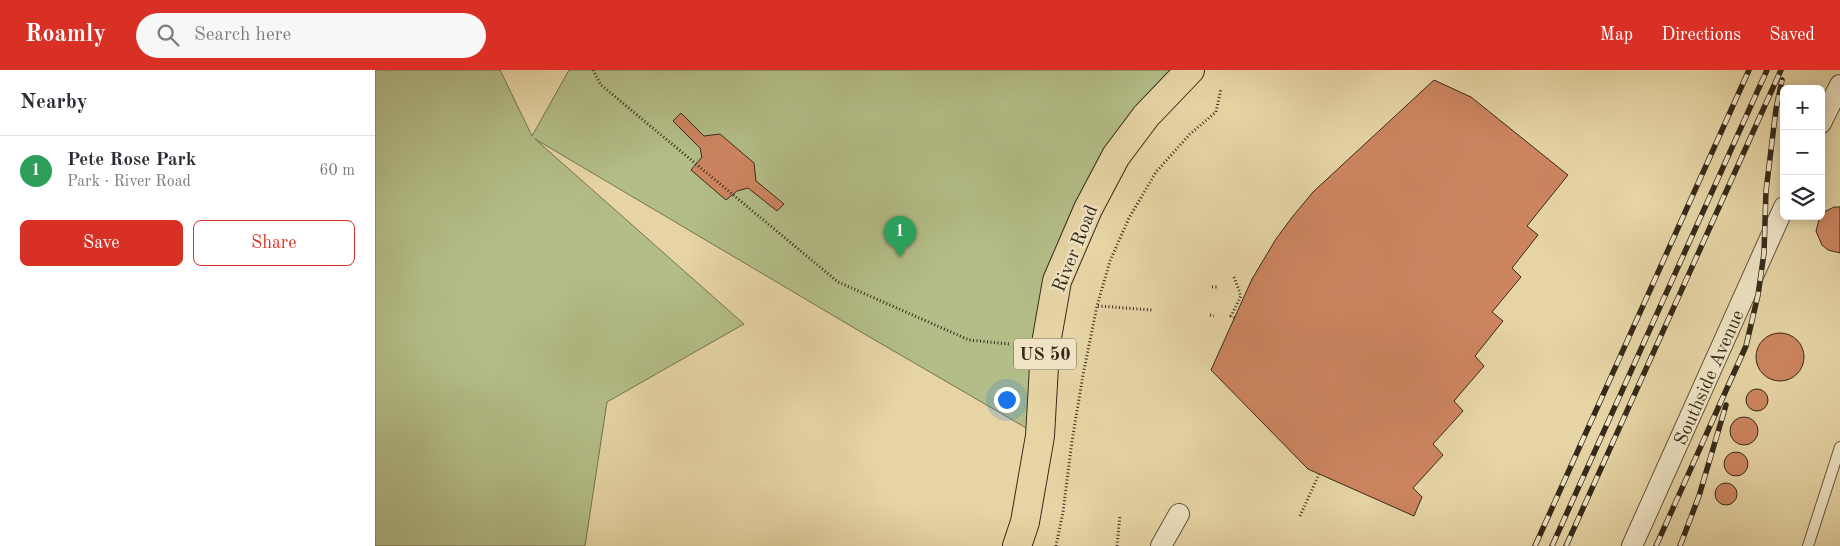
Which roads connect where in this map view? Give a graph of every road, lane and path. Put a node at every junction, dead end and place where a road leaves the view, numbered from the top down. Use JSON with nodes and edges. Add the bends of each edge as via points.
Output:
{"nodes":[{"id":1,"x":593,"y":70,"type":"edge"},
{"id":2,"x":1190,"y":70,"type":"edge"},
{"id":3,"x":1840,"y":85,"type":"edge"},
{"id":4,"x":1221,"y":89,"type":"dead end"},
{"id":5,"x":1825,"y":116,"type":"edge"},
{"id":6,"x":1780,"y":216,"type":"edge"},
{"id":7,"x":1234,"y":277,"type":"dead end"},
{"id":8,"x":1097,"y":306,"type":"junction"},
{"id":9,"x":1152,"y":310,"type":"dead end"},
{"id":10,"x":1235,"y":318,"type":"dead end"},
{"id":11,"x":1009,"y":344,"type":"dead end"},
{"id":12,"x":1840,"y":447,"type":"edge"},
{"id":13,"x":1319,"y":474,"type":"dead end"},
{"id":14,"x":1179,"y":514,"type":"dead end"},
{"id":15,"x":1120,"y":515,"type":"dead end"},
{"id":16,"x":1300,"y":516,"type":"dead end"},
{"id":17,"x":1017,"y":546,"type":"edge"},
{"id":18,"x":1056,"y":546,"type":"edge"},
{"id":19,"x":1117,"y":546,"type":"edge"},
{"id":20,"x":1161,"y":546,"type":"edge"},
{"id":21,"x":1632,"y":546,"type":"edge"},
{"id":22,"x":1808,"y":546,"type":"edge"}],
"edges":[{"from":1,"to":11,"type":"path","via":[[601,84],[838,282],[969,340]]},
{"from":2,"to":17,"type":"main road","name":"River Road","number":"US 50","via":[[1146,116],[1117,156],[1088,209],[1057,282],[1045,349],[1040,436],[1025,522]]},
{"from":3,"to":5,"type":"street"},
{"from":4,"to":8,"type":"path","via":[[1216,112],[1190,134],[1156,172],[1129,218],[1110,261]]},
{"from":6,"to":21,"type":"street","name":"Southside Avenue"},
{"from":7,"to":10,"type":"path","via":[[1241,296],[1231,316]]},
{"from":8,"to":9,"type":"path"},
{"from":8,"to":18,"type":"path"},
{"from":12,"to":22,"type":"lane"},
{"from":13,"to":16,"type":"path"},
{"from":14,"to":20,"type":"street"},
{"from":15,"to":19,"type":"path"}]}
